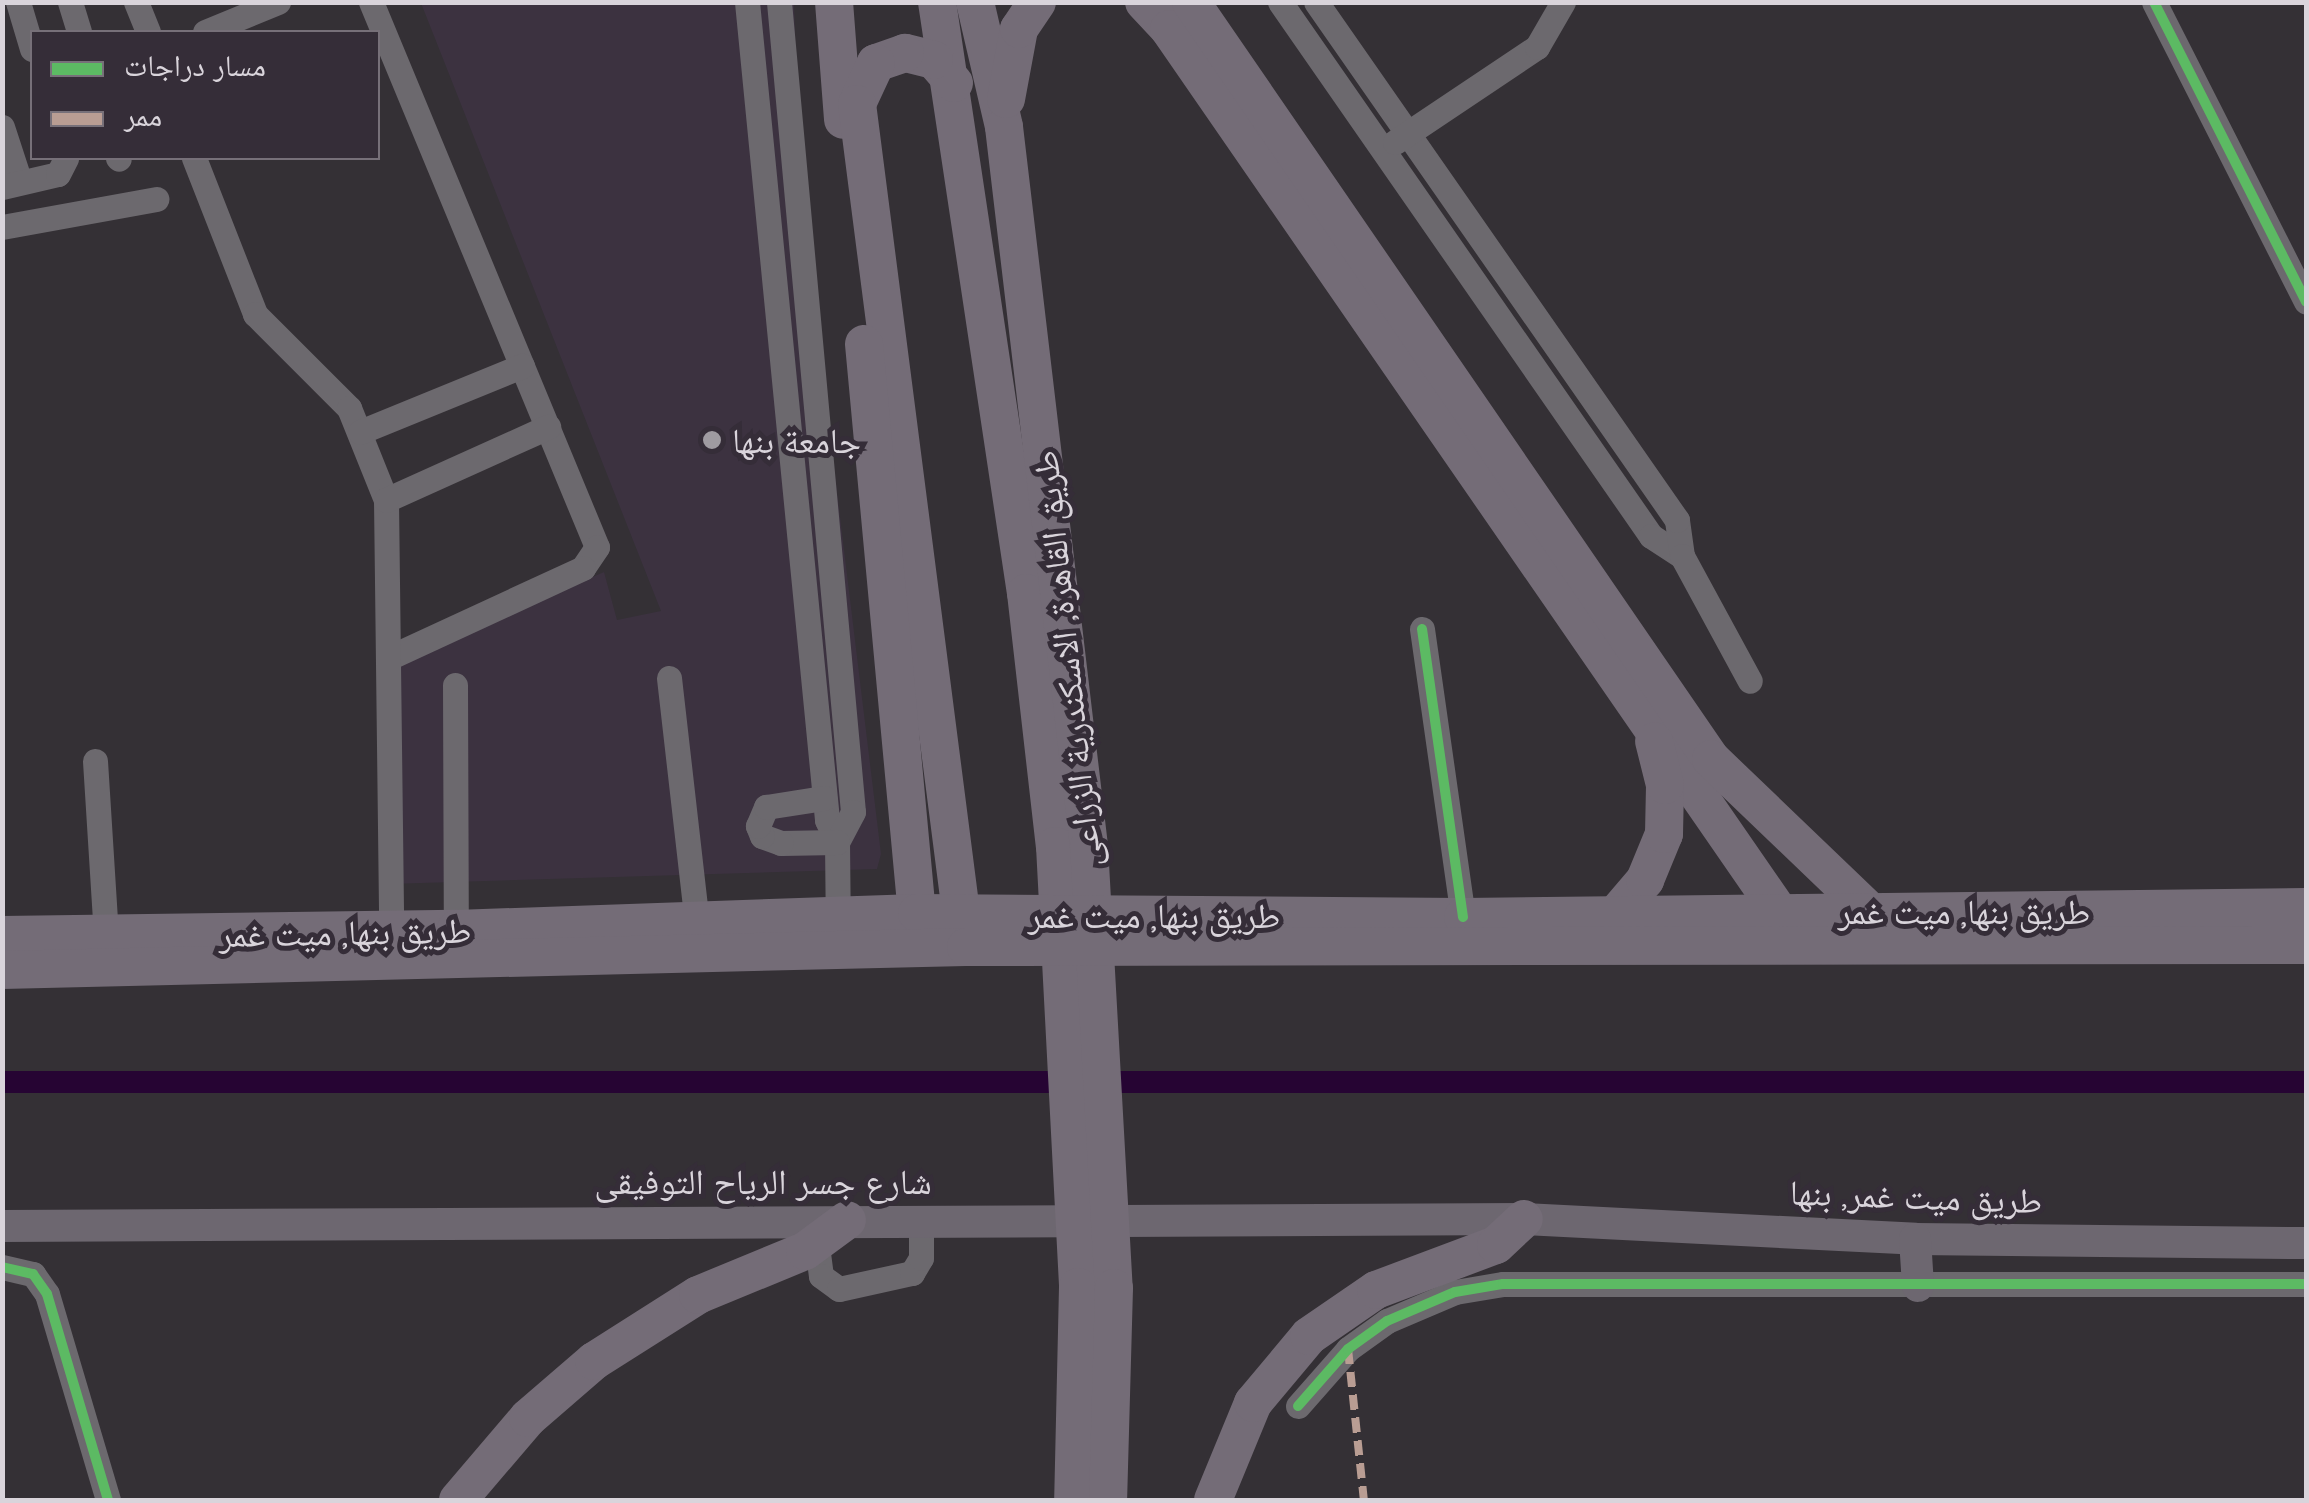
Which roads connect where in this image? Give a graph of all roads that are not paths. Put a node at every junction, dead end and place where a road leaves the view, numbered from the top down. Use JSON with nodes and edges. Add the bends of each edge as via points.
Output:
{"nodes":[{"id":1,"x":18,"y":2,"type":"edge"},
{"id":2,"x":70,"y":2,"type":"edge"},
{"id":3,"x":136,"y":2,"type":"edge"},
{"id":4,"x":278,"y":2,"type":"edge"},
{"id":5,"x":371,"y":2,"type":"edge"},
{"id":6,"x":747,"y":2,"type":"edge"},
{"id":7,"x":778,"y":2,"type":"edge"},
{"id":8,"x":834,"y":2,"type":"edge"},
{"id":9,"x":938,"y":2,"type":"edge"},
{"id":10,"x":974,"y":2,"type":"edge"},
{"id":11,"x":1037,"y":2,"type":"edge"},
{"id":12,"x":1144,"y":2,"type":"edge"},
{"id":13,"x":1191,"y":2,"type":"edge"},
{"id":14,"x":1280,"y":2,"type":"edge"},
{"id":15,"x":1316,"y":2,"type":"edge"},
{"id":16,"x":1563,"y":2,"type":"edge"},
{"id":17,"x":2154,"y":2,"type":"edge"},
{"id":18,"x":78,"y":30,"type":"edge"},
{"id":19,"x":147,"y":30,"type":"edge"},
{"id":20,"x":210,"y":30,"type":"edge"},
{"id":21,"x":30,"y":43,"type":"edge"},
{"id":22,"x":954,"y":83,"type":"junction"},
{"id":23,"x":1004,"y":126,"type":"junction"},
{"id":24,"x":2,"y":127,"type":"edge"},
{"id":25,"x":1408,"y":134,"type":"junction"},
{"id":26,"x":1383,"y":150,"type":"junction"},
{"id":27,"x":66,"y":160,"type":"edge"},
{"id":28,"x":195,"y":160,"type":"edge"},
{"id":29,"x":11,"y":184,"type":"edge"},
{"id":30,"x":156,"y":199,"type":"dead end"},
{"id":31,"x":2,"y":227,"type":"edge"},
{"id":32,"x":2306,"y":302,"type":"edge"},
{"id":33,"x":522,"y":366,"type":"junction"},
{"id":34,"x":548,"y":426,"type":"junction"},
{"id":35,"x":360,"y":432,"type":"junction"},
{"id":36,"x":386,"y":500,"type":"junction"},
{"id":37,"x":1682,"y":556,"type":"junction"},
{"id":38,"x":1422,"y":629,"type":"dead end"},
{"id":39,"x":390,"y":658,"type":"junction"},
{"id":40,"x":669,"y":678,"type":"dead end"},
{"id":41,"x":1750,"y":681,"type":"dead end"},
{"id":42,"x":455,"y":685,"type":"dead end"},
{"id":43,"x":1649,"y":719,"type":"junction"},
{"id":44,"x":95,"y":761,"type":"dead end"},
{"id":45,"x":824,"y":798,"type":"junction"},
{"id":46,"x":950,"y":841,"type":"junction"},
{"id":47,"x":837,"y":842,"type":"junction"},
{"id":48,"x":1072,"y":846,"type":"junction"},
{"id":49,"x":1779,"y":911,"type":"junction"},
{"id":50,"x":1032,"y":914,"type":"junction"},
{"id":51,"x":1616,"y":914,"type":"junction"},
{"id":52,"x":1463,"y":918,"type":"junction"},
{"id":53,"x":697,"y":922,"type":"junction"},
{"id":54,"x":2304,"y":926,"type":"edge"},
{"id":55,"x":456,"y":930,"type":"junction"},
{"id":56,"x":963,"y":930,"type":"junction"},
{"id":57,"x":1880,"y":930,"type":"junction"},
{"id":58,"x":391,"y":931,"type":"junction"},
{"id":59,"x":918,"y":931,"type":"junction"},
{"id":60,"x":838,"y":932,"type":"junction"},
{"id":61,"x":2,"y":935,"type":"edge"},
{"id":62,"x":106,"y":936,"type":"junction"},
{"id":63,"x":1804,"y":948,"type":"junction"},
{"id":64,"x":2,"y":970,"type":"edge"},
{"id":65,"x":1524,"y":1219,"type":"junction"},
{"id":66,"x":920,"y":1220,"type":"junction"},
{"id":67,"x":2,"y":1226,"type":"edge"},
{"id":68,"x":826,"y":1228,"type":"junction"},
{"id":69,"x":1914,"y":1238,"type":"junction"},
{"id":70,"x":2306,"y":1243,"type":"edge"},
{"id":71,"x":7,"y":1266,"type":"edge"},
{"id":72,"x":2306,"y":1284,"type":"edge"},
{"id":73,"x":1918,"y":1286,"type":"junction"},
{"id":74,"x":1096,"y":1287,"type":"junction"},
{"id":75,"x":1298,"y":1406,"type":"dead end"},
{"id":76,"x":108,"y":1500,"type":"edge"},
{"id":77,"x":458,"y":1500,"type":"edge"},
{"id":78,"x":1072,"y":1500,"type":"edge"},
{"id":79,"x":1108,"y":1500,"type":"edge"},
{"id":80,"x":1213,"y":1500,"type":"edge"}],
"edges":[{"from":1,"to":21,"type":"street"},
{"from":2,"to":18,"type":"street"},
{"from":3,"to":19,"type":"street"},
{"from":4,"to":20,"type":"street"},
{"from":5,"to":33,"type":"street"},
{"from":6,"to":45,"type":"street"},
{"from":7,"to":47,"type":"street","via":[[853,812]]},
{"from":8,"to":59,"type":"highway"},
{"from":9,"to":22,"type":"highway","name":"طريق القاهرة, الاسكندرية الزراعى"},
{"from":10,"to":23,"type":"highway","name":"طريق القاهرة, الاسكندرية الزراعى"},
{"from":11,"to":23,"type":"highway","via":[[1008,63]]},
{"from":12,"to":43,"type":"highway"},
{"from":13,"to":57,"type":"highway","via":[[1710,759]]},
{"from":14,"to":26,"type":"street"},
{"from":15,"to":25,"type":"street"},
{"from":16,"to":25,"type":"street","via":[[1537,47]]},
{"from":17,"to":32,"type":"street"},
{"from":22,"to":46,"type":"highway","via":[[934,60],[904,52],[876,63],[857,104]]},
{"from":22,"to":48,"type":"highway","name":"طريق القاهرة, الاسكندرية الزراعى"},
{"from":23,"to":48,"type":"highway","name":"طريق القاهرة, الاسكندرية الزراعى"},
{"from":24,"to":29,"type":"street"},
{"from":25,"to":26,"type":"street"},
{"from":25,"to":37,"type":"street","via":[[1677,520]]},
{"from":26,"to":37,"type":"street","via":[[1651,536]]},
{"from":27,"to":29,"type":"street","via":[[64,171]]},
{"from":28,"to":35,"type":"street","via":[[256,314],[330,386]]},
{"from":30,"to":31,"type":"street"},
{"from":33,"to":34,"type":"street"},
{"from":33,"to":35,"type":"street"},
{"from":34,"to":36,"type":"street"},
{"from":34,"to":39,"type":"street","via":[[596,556]]},
{"from":35,"to":36,"type":"street"},
{"from":36,"to":39,"type":"street"},
{"from":37,"to":41,"type":"street"},
{"from":38,"to":52,"type":"street"},
{"from":39,"to":58,"type":"street"},
{"from":40,"to":53,"type":"street"},
{"from":42,"to":55,"type":"street"},
{"from":43,"to":49,"type":"highway"},
{"from":43,"to":51,"type":"highway","via":[[1665,785],[1664,834],[1645,880]]},
{"from":44,"to":62,"type":"street"},
{"from":45,"to":47,"type":"street"},
{"from":45,"to":47,"type":"street","via":[[766,807],[758,826],[771,842]]},
{"from":46,"to":50,"type":"highway","via":[[992,894]]},
{"from":46,"to":56,"type":"highway"},
{"from":47,"to":60,"type":"street"},
{"from":48,"to":74,"type":"highway","name":"طريق القاهرة, الاسكندرية الزراعى"},
{"from":49,"to":51,"type":"highway","name":"طريق بنها, ميت غمر"},
{"from":49,"to":57,"type":"highway","name":"طريق بنها, ميت غمر"},
{"from":49,"to":63,"type":"highway"},
{"from":50,"to":52,"type":"highway","name":"طريق بنها, ميت غمر"},
{"from":50,"to":56,"type":"highway","name":"طريق بنها, ميت غمر"},
{"from":51,"to":52,"type":"highway","name":"طريق بنها, ميت غمر"},
{"from":53,"to":55,"type":"highway","name":"طريق بنها, ميت غمر"},
{"from":53,"to":60,"type":"highway","name":"طريق بنها, ميت غمر"},
{"from":54,"to":57,"type":"highway","name":"طريق بنها, ميت غمر"},
{"from":55,"to":58,"type":"highway","name":"طريق بنها, ميت غمر"},
{"from":56,"to":59,"type":"highway","name":"طريق بنها, ميت غمر"},
{"from":56,"to":63,"type":"highway","name":"طريق بنها, ميت غمر"},
{"from":57,"to":63,"type":"highway","name":"طريق بنها, ميت غمر"},
{"from":58,"to":62,"type":"highway","name":"طريق بنها, ميت غمر"},
{"from":59,"to":60,"type":"highway","name":"طريق بنها, ميت غمر"},
{"from":60,"to":64,"type":"highway","name":"طريق بنها, ميت غمر"},
{"from":61,"to":62,"type":"highway","name":"طريق بنها, ميت غمر"},
{"from":65,"to":66,"type":"main road","name":"شارع جسر الرياح التوفيقى"},
{"from":65,"to":69,"type":"main road","name":"طريق ميت غمر, بنها"},
{"from":65,"to":80,"type":"highway","via":[[1496,1245],[1376,1290],[1309,1336],[1253,1404]]},
{"from":66,"to":68,"type":"main road","name":"شارع جسر الرياح التوفيقى"},
{"from":66,"to":68,"type":"street","via":[[919,1264],[906,1276],[834,1288],[822,1276]]},
{"from":67,"to":68,"type":"main road","name":"شارع جسر الرياح التوفيقى"},
{"from":68,"to":77,"type":"highway","via":[[629,1336],[528,1418]]},
{"from":69,"to":70,"type":"main road","name":"طريق ميت غمر, بنها"},
{"from":69,"to":73,"type":"main road"},
{"from":71,"to":76,"type":"street","via":[[33,1274],[47,1294]]},
{"from":72,"to":73,"type":"street"},
{"from":73,"to":75,"type":"street","via":[[1479,1287],[1409,1309],[1367,1334]]},
{"from":74,"to":78,"type":"highway","name":"طريق القاهرة, الاسكندرية الزراعى"},
{"from":74,"to":79,"type":"highway","name":"طريق القاهرة, الاسكندرية الزراعى"}]}
